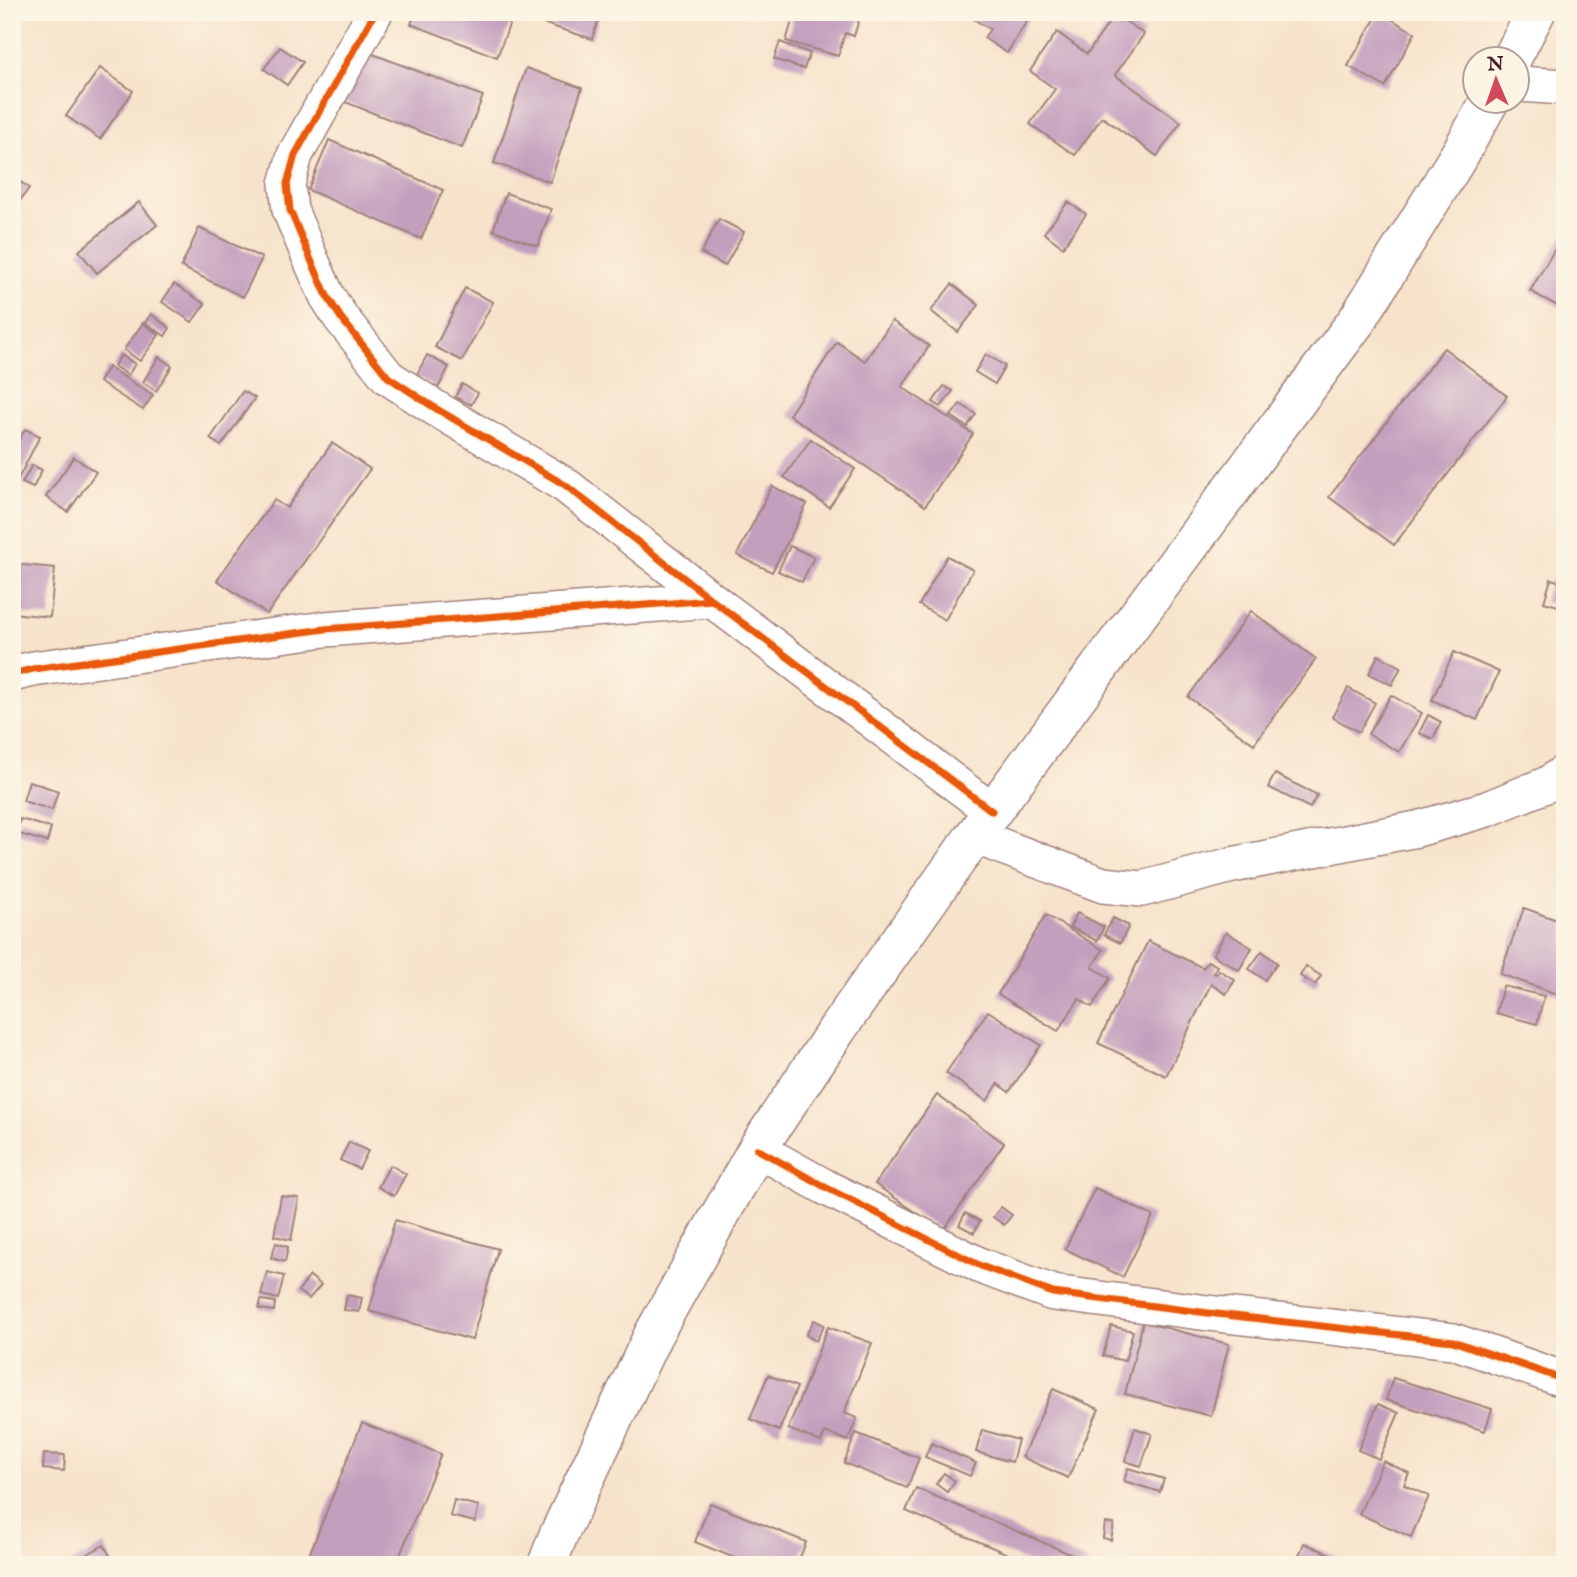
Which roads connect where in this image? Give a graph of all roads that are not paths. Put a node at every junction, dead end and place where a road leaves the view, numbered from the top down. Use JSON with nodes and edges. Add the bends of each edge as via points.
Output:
{"nodes":[{"id":1,"x":375,"y":12,"type":"edge"},
{"id":2,"x":1536,"y":12,"type":"edge"},
{"id":3,"x":1518,"y":46,"type":"edge"},
{"id":4,"x":1532,"y":85,"type":"edge"},
{"id":5,"x":1565,"y":87,"type":"edge"},
{"id":6,"x":1481,"y":116,"type":"edge"},
{"id":7,"x":712,"y":600,"type":"junction"},
{"id":8,"x":12,"y":674,"type":"edge"},
{"id":9,"x":1565,"y":772,"type":"edge"},
{"id":10,"x":983,"y":823,"type":"junction"},
{"id":11,"x":757,"y":1149,"type":"junction"},
{"id":12,"x":1565,"y":1380,"type":"edge"},
{"id":13,"x":547,"y":1565,"type":"edge"}],
"edges":[{"from":1,"to":7,"type":"street","via":[[295,155],[287,184],[290,210],[327,296],[388,377],[565,485]]},
{"from":2,"to":3,"type":"main road"},
{"from":4,"to":5,"type":"street"},
{"from":6,"to":10,"type":"main road","via":[[1358,319]]},
{"from":7,"to":8,"type":"street","via":[[325,629]]},
{"from":7,"to":10,"type":"street"},
{"from":9,"to":10,"type":"street","via":[[1548,784],[1487,809],[1417,829],[1232,865],[1142,889],[1103,885]]},
{"from":10,"to":11,"type":"main road"},
{"from":11,"to":12,"type":"street","via":[[981,1266],[1053,1293],[1453,1341]]},
{"from":11,"to":13,"type":"main road","via":[[653,1335]]}]}
